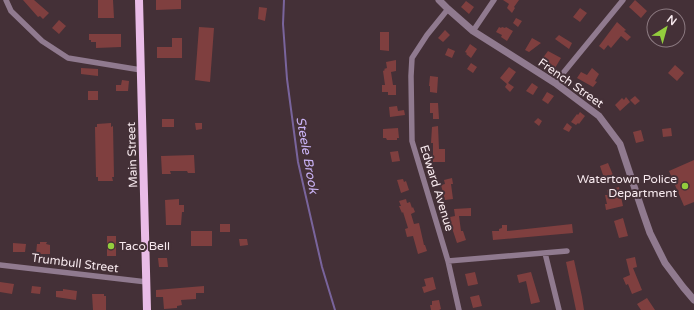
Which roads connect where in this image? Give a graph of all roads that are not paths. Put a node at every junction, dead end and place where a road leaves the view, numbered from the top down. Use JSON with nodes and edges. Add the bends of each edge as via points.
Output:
{"nodes":[{"id":1,"x":6,"y":0,"type":"edge"},
{"id":2,"x":139,"y":0,"type":"edge"},
{"id":3,"x":439,"y":0,"type":"edge"},
{"id":4,"x":494,"y":0,"type":"edge"},
{"id":5,"x":623,"y":0,"type":"edge"},
{"id":6,"x":448,"y":9,"type":"junction"},
{"id":7,"x":474,"y":31,"type":"junction"},
{"id":8,"x":141,"y":70,"type":"junction"},
{"id":9,"x":555,"y":83,"type":"junction"},
{"id":10,"x":567,"y":251,"type":"dead end"},
{"id":11,"x":546,"y":253,"type":"junction"},
{"id":12,"x":448,"y":262,"type":"junction"},
{"id":13,"x":0,"y":265,"type":"edge"},
{"id":14,"x":147,"y":282,"type":"junction"},
{"id":15,"x":694,"y":300,"type":"edge"},
{"id":16,"x":147,"y":310,"type":"edge"},
{"id":17,"x":459,"y":310,"type":"edge"},
{"id":18,"x":559,"y":310,"type":"edge"}],
"edges":[{"from":1,"to":8,"type":"street","via":[[11,11],[42,41],[68,58]]},
{"from":2,"to":8,"type":"main road","name":"Main Street"},
{"from":3,"to":6,"type":"street","name":"French Street"},
{"from":4,"to":7,"type":"street"},
{"from":5,"to":9,"type":"street"},
{"from":6,"to":7,"type":"street","name":"French Street"},
{"from":6,"to":12,"type":"street","name":"Edward Avenue","via":[[412,58],[411,76],[412,141]]},
{"from":7,"to":9,"type":"street","name":"French Street"},
{"from":8,"to":14,"type":"main road","name":"Main Street"},
{"from":9,"to":15,"type":"street","name":"French Street","via":[[599,116],[620,144],[652,238],[665,263]]},
{"from":10,"to":11,"type":"street"},
{"from":11,"to":12,"type":"street"},
{"from":11,"to":18,"type":"street"},
{"from":12,"to":17,"type":"street","name":"Edward Avenue"},
{"from":13,"to":14,"type":"street","name":"Trumbull Street"},
{"from":14,"to":16,"type":"main road","name":"Main Street"}]}
